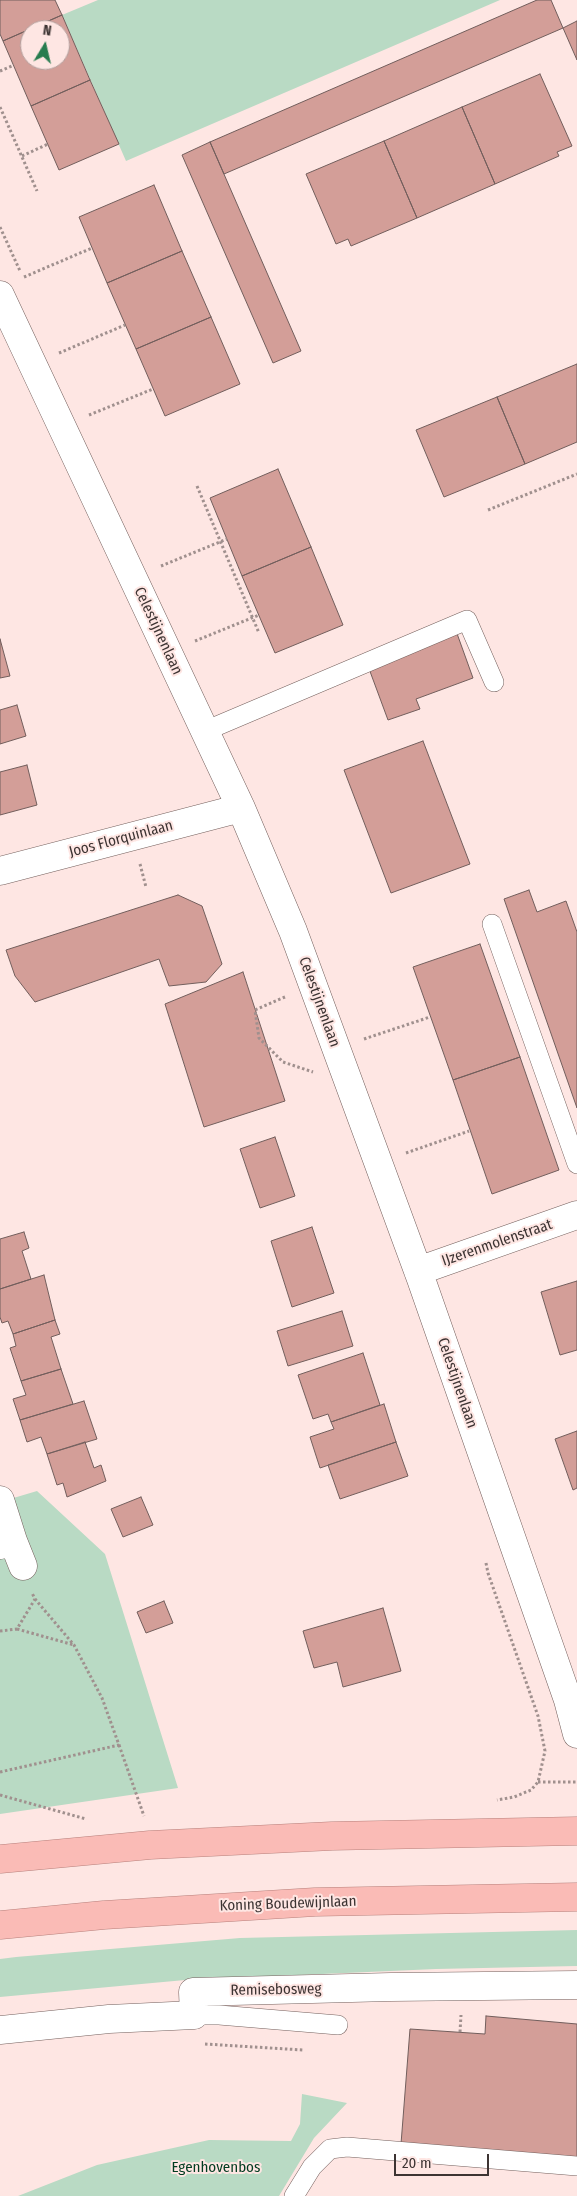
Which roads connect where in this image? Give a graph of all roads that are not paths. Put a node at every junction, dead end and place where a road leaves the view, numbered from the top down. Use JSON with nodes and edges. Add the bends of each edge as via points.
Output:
{"nodes":[{"id":1,"x":0,"y":295,"type":"edge"},
{"id":2,"x":494,"y":682,"type":"dead end"},
{"id":3,"x":205,"y":731,"type":"junction"},
{"id":4,"x":241,"y":808,"type":"junction"},
{"id":5,"x":0,"y":871,"type":"edge"},
{"id":6,"x":492,"y":924,"type":"dead end"},
{"id":7,"x":577,"y":1164,"type":"edge"},
{"id":8,"x":577,"y":1215,"type":"edge"},
{"id":9,"x":418,"y":1271,"type":"junction"},
{"id":10,"x":0,"y":1500,"type":"edge"},
{"id":11,"x":7,"y":1543,"type":"edge"},
{"id":12,"x":23,"y":1566,"type":"road end"},
{"id":13,"x":577,"y":1734,"type":"edge"},
{"id":14,"x":577,"y":1831,"type":"edge"},
{"id":15,"x":0,"y":1859,"type":"edge"},
{"id":16,"x":577,"y":1897,"type":"edge"},
{"id":17,"x":0,"y":1925,"type":"edge"},
{"id":18,"x":577,"y":1985,"type":"edge"},
{"id":19,"x":194,"y":2015,"type":"junction"},
{"id":20,"x":338,"y":2025,"type":"dead end"},
{"id":21,"x":0,"y":2030,"type":"edge"},
{"id":22,"x":577,"y":2166,"type":"edge"},
{"id":23,"x":294,"y":2196,"type":"edge"}],
"edges":[{"from":1,"to":3,"type":"street","name":"Celestijnenlaan"},
{"from":2,"to":3,"type":"lane","via":[[467,620]]},
{"from":3,"to":4,"type":"street","name":"Celestijnenlaan"},
{"from":4,"to":5,"type":"street","name":"Joos Florquinlaan"},
{"from":4,"to":9,"type":"street","name":"Celestijnenlaan","via":[[293,931]]},
{"from":6,"to":7,"type":"lane"},
{"from":8,"to":9,"type":"street","name":"IJzerenmolenstraat"},
{"from":9,"to":13,"type":"street","name":"Celestijnenlaan","via":[[568,1700]]},
{"from":10,"to":11,"type":"street"},
{"from":11,"to":12,"type":"street"},
{"from":14,"to":15,"type":"highway","via":[[313,1837],[150,1845]]},
{"from":16,"to":17,"type":"highway","name":"Koning Boudewijnlaan","via":[[296,1903],[104,1914]]},
{"from":18,"to":19,"type":"street","name":"Remisebosweg","via":[[193,1992]]},
{"from":19,"to":20,"type":"lane"},
{"from":19,"to":21,"type":"street"},
{"from":22,"to":23,"type":"lane","via":[[347,2147],[330,2149],[312,2167]]}]}
